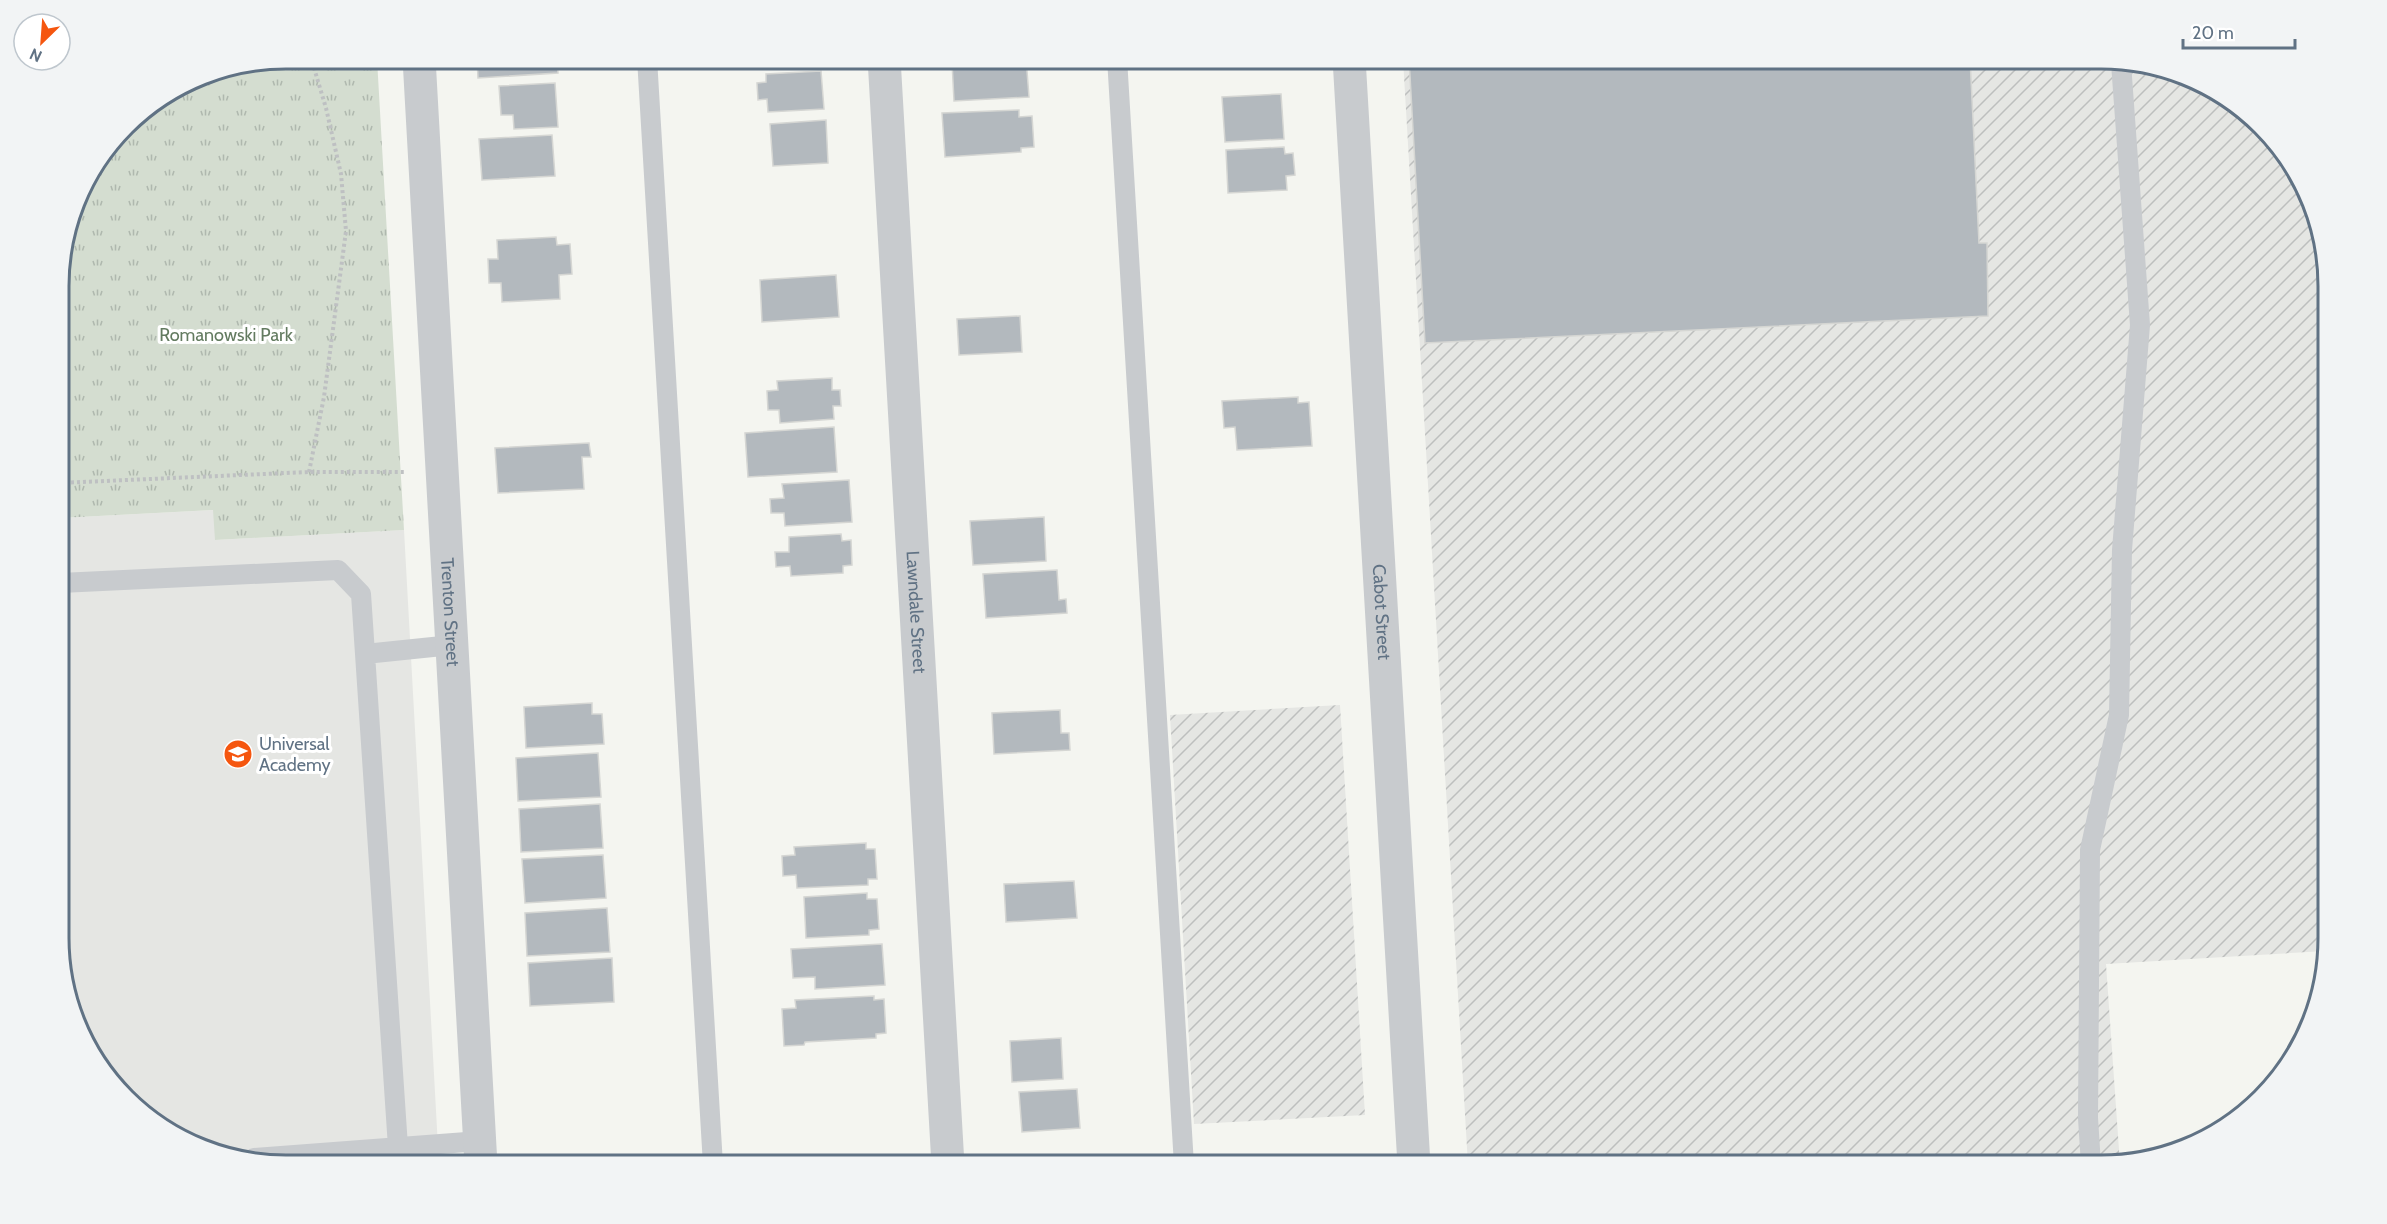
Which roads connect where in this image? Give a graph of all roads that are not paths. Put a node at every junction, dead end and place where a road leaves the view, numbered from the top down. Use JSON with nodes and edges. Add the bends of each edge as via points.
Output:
{"nodes":[{"id":1,"x":420,"y":69,"type":"edge"},
{"id":2,"x":648,"y":69,"type":"edge"},
{"id":3,"x":885,"y":69,"type":"edge"},
{"id":4,"x":1118,"y":69,"type":"edge"},
{"id":5,"x":1350,"y":69,"type":"edge"},
{"id":6,"x":2122,"y":70,"type":"edge"},
{"id":7,"x":69,"y":583,"type":"edge"},
{"id":8,"x":452,"y":645,"type":"junction"},
{"id":9,"x":365,"y":654,"type":"junction"},
{"id":10,"x":398,"y":1147,"type":"junction"},
{"id":11,"x":481,"y":1154,"type":"edge"},
{"id":12,"x":293,"y":1155,"type":"edge"},
{"id":13,"x":712,"y":1155,"type":"edge"},
{"id":14,"x":947,"y":1155,"type":"edge"},
{"id":15,"x":1183,"y":1155,"type":"edge"},
{"id":16,"x":1413,"y":1155,"type":"edge"},
{"id":17,"x":2090,"y":1155,"type":"edge"}],
"edges":[{"from":1,"to":8,"type":"street","name":"Trenton Street"},
{"from":2,"to":13,"type":"lane"},
{"from":3,"to":14,"type":"street","name":"Lawndale Street"},
{"from":4,"to":15,"type":"lane"},
{"from":5,"to":16,"type":"street","name":"Cabot Street"},
{"from":6,"to":17,"type":"lane","via":[[2140,325],[2122,550],[2119,715],[2090,850]]},
{"from":7,"to":9,"type":"lane","via":[[338,570],[361,594]]},
{"from":8,"to":9,"type":"lane"},
{"from":8,"to":11,"type":"street","name":"Trenton Street"},
{"from":9,"to":10,"type":"lane"},
{"from":10,"to":11,"type":"lane"},
{"from":10,"to":12,"type":"lane"}]}
